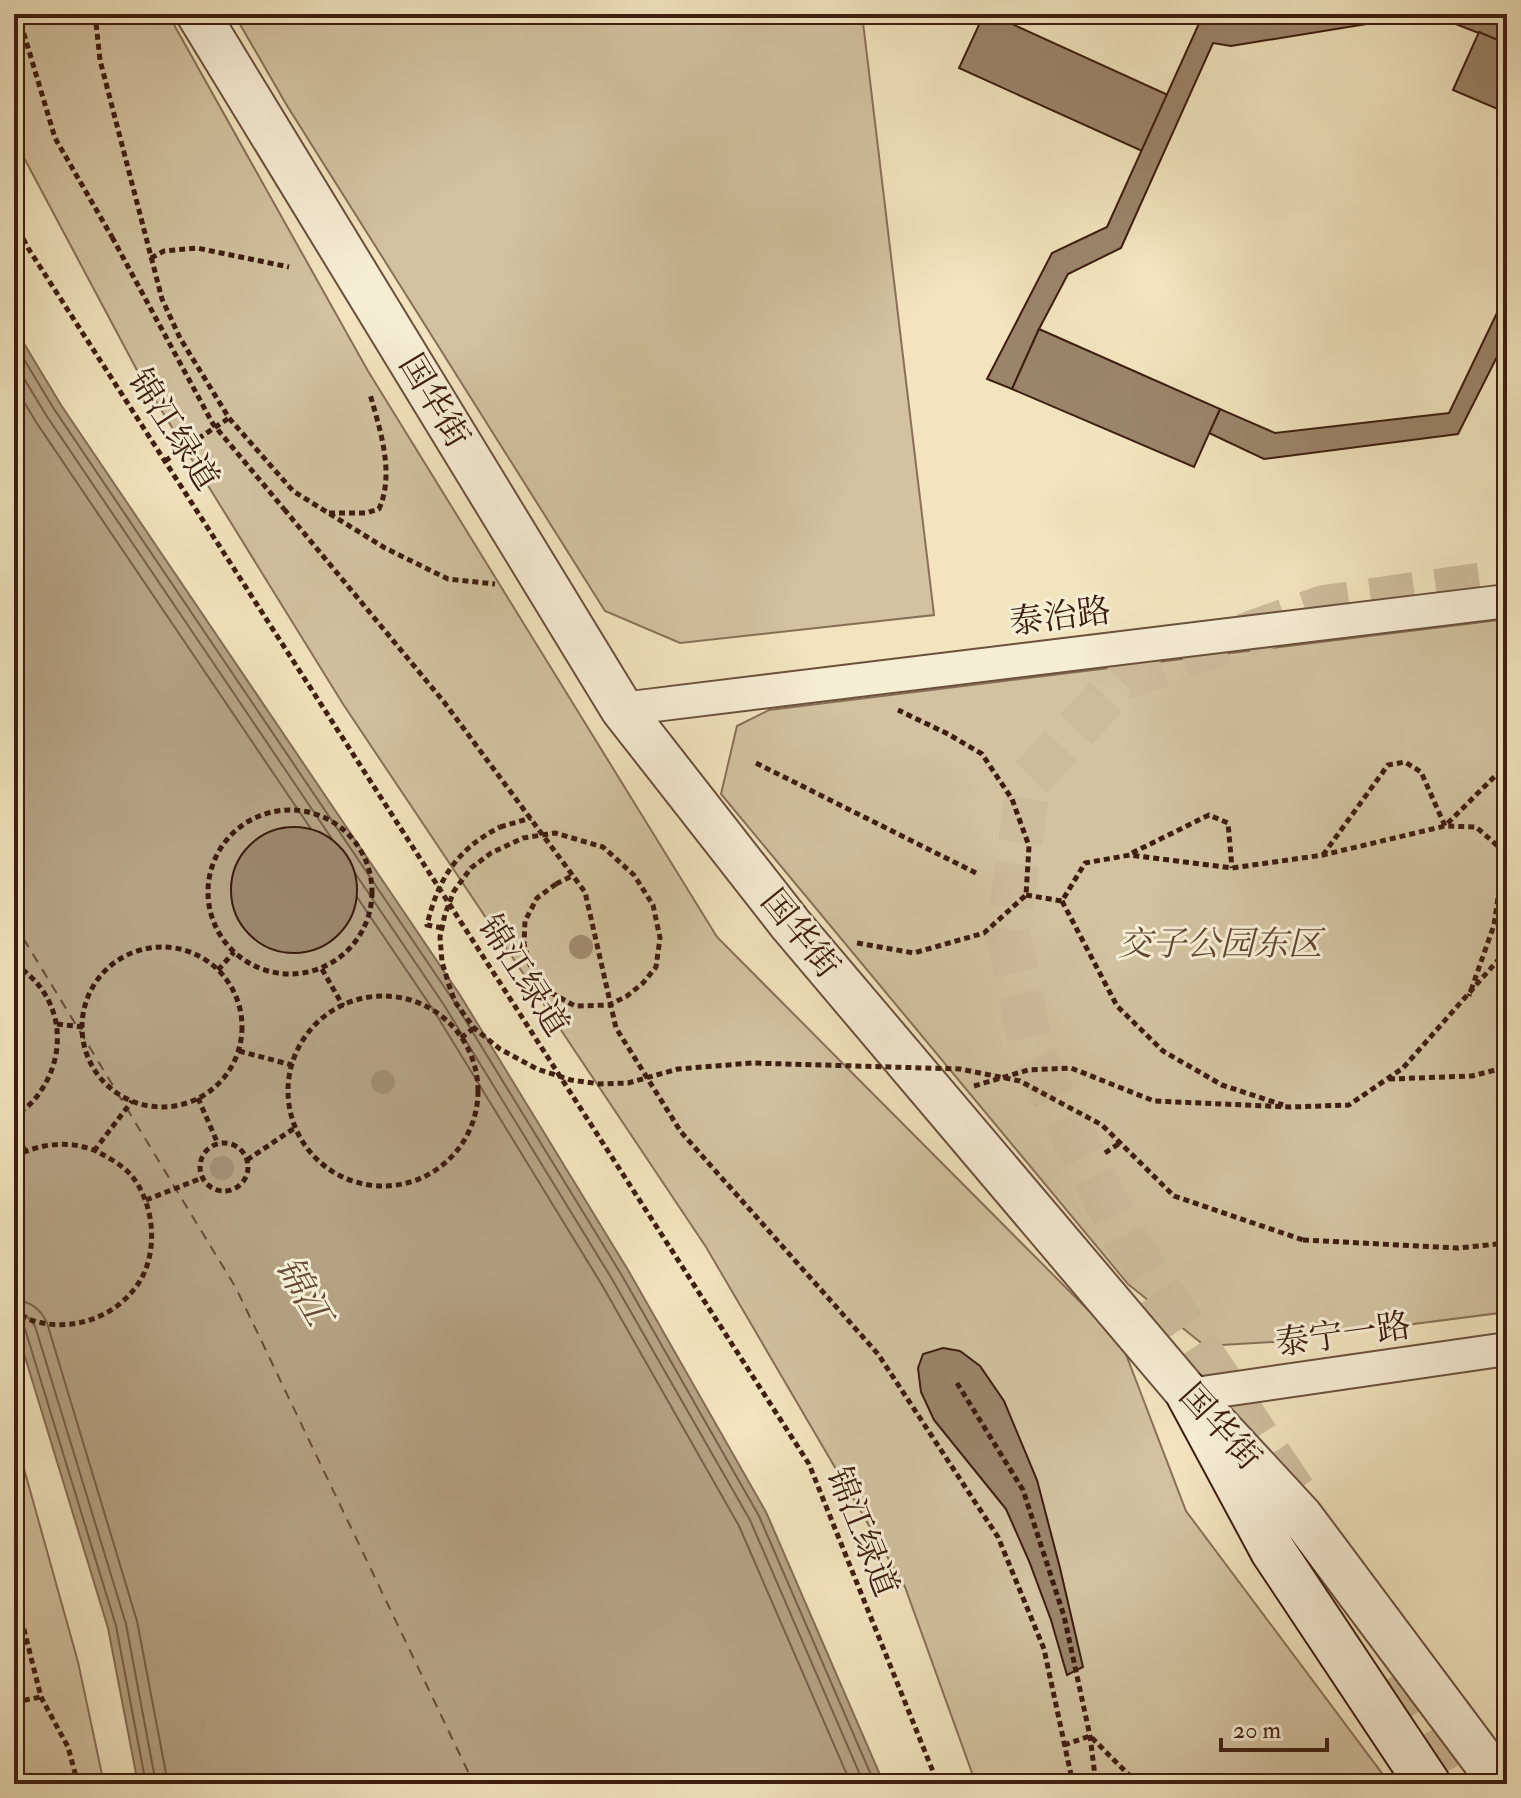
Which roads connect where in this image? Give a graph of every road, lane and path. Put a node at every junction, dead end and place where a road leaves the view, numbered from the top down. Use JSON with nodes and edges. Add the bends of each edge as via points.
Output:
{"nodes":[{"id":1,"x":18,"y":14,"type":"edge"},
{"id":2,"x":95,"y":14,"type":"edge"},
{"id":3,"x":198,"y":14,"type":"edge"},
{"id":4,"x":14,"y":221,"type":"edge"},
{"id":5,"x":151,"y":258,"type":"junction"},
{"id":6,"x":289,"y":267,"type":"dead end"},
{"id":7,"x":370,"y":394,"type":"dead end"},
{"id":8,"x":229,"y":418,"type":"junction"},
{"id":9,"x":165,"y":461,"type":"junction"},
{"id":10,"x":328,"y":513,"type":"junction"},
{"id":11,"x":495,"y":584,"type":"dead end"},
{"id":12,"x":1507,"y":601,"type":"edge"},
{"id":13,"x":622,"y":709,"type":"junction"},
{"id":14,"x":898,"y":710,"type":"dead end"},
{"id":15,"x":756,"y":763,"type":"dead end"},
{"id":16,"x":1507,"y":764,"type":"edge"},
{"id":17,"x":531,"y":818,"type":"junction"},
{"id":18,"x":1445,"y":826,"type":"junction"},
{"id":19,"x":1130,"y":855,"type":"junction"},
{"id":20,"x":1323,"y":855,"type":"junction"},
{"id":21,"x":1232,"y":868,"type":"junction"},
{"id":22,"x":976,"y":873,"type":"dead end"},
{"id":23,"x":572,"y":876,"type":"junction"},
{"id":24,"x":1026,"y":895,"type":"junction"},
{"id":25,"x":1062,"y":901,"type":"junction"},
{"id":26,"x":1507,"y":910,"type":"edge"},
{"id":27,"x":1494,"y":925,"type":"junction"},
{"id":28,"x":442,"y":928,"type":"junction"},
{"id":29,"x":854,"y":942,"type":"dead end"},
{"id":30,"x":1507,"y":950,"type":"edge"},
{"id":31,"x":234,"y":952,"type":"junction"},
{"id":32,"x":14,"y":964,"type":"edge"},
{"id":33,"x":322,"y":969,"type":"junction"},
{"id":34,"x":218,"y":970,"type":"junction"},
{"id":35,"x":1469,"y":996,"type":"junction"},
{"id":36,"x":343,"y":1006,"type":"junction"},
{"id":37,"x":57,"y":1024,"type":"junction"},
{"id":38,"x":83,"y":1027,"type":"junction"},
{"id":39,"x":474,"y":1028,"type":"junction"},
{"id":40,"x":461,"y":1038,"type":"junction"},
{"id":41,"x":239,"y":1051,"type":"junction"},
{"id":42,"x":292,"y":1065,"type":"junction"},
{"id":43,"x":1507,"y":1067,"type":"edge"},
{"id":44,"x":1388,"y":1079,"type":"junction"},
{"id":45,"x":966,"y":1088,"type":"dead end"},
{"id":46,"x":198,"y":1098,"type":"junction"},
{"id":47,"x":132,"y":1101,"type":"junction"},
{"id":48,"x":1291,"y":1107,"type":"junction"},
{"id":49,"x":14,"y":1115,"type":"edge"},
{"id":50,"x":296,"y":1127,"type":"junction"},
{"id":51,"x":14,"y":1129,"type":"edge"},
{"id":52,"x":1120,"y":1143,"type":"junction"},
{"id":53,"x":218,"y":1144,"type":"junction"},
{"id":54,"x":25,"y":1151,"type":"junction"},
{"id":55,"x":94,"y":1151,"type":"junction"},
{"id":56,"x":1105,"y":1153,"type":"dead end"},
{"id":57,"x":14,"y":1157,"type":"edge"},
{"id":58,"x":247,"y":1160,"type":"junction"},
{"id":59,"x":202,"y":1178,"type":"junction"},
{"id":60,"x":146,"y":1200,"type":"junction"},
{"id":61,"x":1507,"y":1243,"type":"edge"},
{"id":62,"x":14,"y":1312,"type":"edge"},
{"id":63,"x":1507,"y":1349,"type":"edge"},
{"id":64,"x":957,"y":1383,"type":"dead end"},
{"id":65,"x":1189,"y":1395,"type":"junction"},
{"id":66,"x":14,"y":1590,"type":"edge"},
{"id":67,"x":41,"y":1697,"type":"junction"},
{"id":68,"x":14,"y":1702,"type":"edge"},
{"id":69,"x":1090,"y":1736,"type":"junction"},
{"id":70,"x":1064,"y":1745,"type":"junction"},
{"id":71,"x":78,"y":1784,"type":"edge"},
{"id":72,"x":938,"y":1784,"type":"edge"},
{"id":73,"x":1073,"y":1784,"type":"edge"},
{"id":74,"x":1096,"y":1784,"type":"edge"},
{"id":75,"x":1138,"y":1784,"type":"edge"},
{"id":76,"x":1428,"y":1784,"type":"edge"},
{"id":77,"x":1498,"y":1784,"type":"edge"}],
"edges":[{"from":1,"to":17,"type":"path","bridge":true,"via":[[55,138],[213,424],[444,702]]},
{"from":2,"to":5,"type":"path","via":[[100,60]]},
{"from":3,"to":13,"type":"street","name":"国华街"},
{"from":4,"to":9,"type":"path","name":"锦江绿道"},
{"from":5,"to":6,"type":"path","via":[[164,251],[197,248]]},
{"from":5,"to":8,"type":"path","via":[[180,338]]},
{"from":7,"to":10,"type":"path","via":[[385,448],[386,495],[379,509]]},
{"from":8,"to":9,"type":"path"},
{"from":8,"to":10,"type":"path","via":[[293,491]]},
{"from":9,"to":72,"type":"path","name":"锦江绿道","via":[[809,1464]]},
{"from":10,"to":11,"type":"path","via":[[448,579]]},
{"from":12,"to":13,"type":"street","name":"泰治路"},
{"from":13,"to":65,"type":"street","name":"国华街","via":[[791,925]]},
{"from":14,"to":24,"type":"path","via":[[982,754],[1012,799],[1029,846]]},
{"from":15,"to":22,"type":"path"},
{"from":16,"to":18,"type":"path"},
{"from":17,"to":23,"type":"path"},
{"from":17,"to":28,"type":"path","bridge":true,"via":[[500,827],[460,854],[445,874],[430,912],[427,925]]},
{"from":18,"to":20,"type":"path"},
{"from":18,"to":20,"type":"path","via":[[1421,772],[1405,762],[1388,765]]},
{"from":18,"to":27,"type":"path","via":[[1476,827],[1499,847]]},
{"from":19,"to":21,"type":"path"},
{"from":19,"to":21,"type":"path","via":[[1209,815],[1228,823]]},
{"from":19,"to":25,"type":"path","via":[[1085,863]]},
{"from":20,"to":21,"type":"path"},
{"from":23,"to":28,"type":"path","bridge":true,"via":[[537,898],[525,921],[524,944],[531,968],[546,990],[575,1006],[609,1005],[627,996],[656,967],[660,938],[653,905],[634,875],[603,847],[555,833],[523,838],[491,853],[454,891]]},
{"from":23,"to":70,"type":"path","via":[[585,892],[616,1028],[681,1132],[878,1354],[998,1537],[1044,1649]]},
{"from":24,"to":25,"type":"path"},
{"from":24,"to":29,"type":"path","via":[[984,933],[914,953]]},
{"from":25,"to":48,"type":"path","via":[[1117,1006],[1163,1051],[1222,1085]]},
{"from":26,"to":27,"type":"path"},
{"from":27,"to":35,"type":"path"},
{"from":28,"to":39,"type":"path","bridge":true,"via":[[442,962],[449,985]]},
{"from":30,"to":35,"type":"path"},
{"from":31,"to":33,"type":"path","via":[[270,973]]},
{"from":31,"to":33,"type":"path","via":[[212,922],[207,897],[210,871],[222,845],[242,825],[268,812],[296,810],[324,816],[348,832],[365,855],[373,883],[372,911],[362,935],[345,955]]},
{"from":31,"to":34,"type":"path"},
{"from":32,"to":37,"type":"path","via":[[47,996]]},
{"from":33,"to":36,"type":"path"},
{"from":34,"to":38,"type":"path","via":[[180,948],[127,954],[105,969],[90,991]]},
{"from":34,"to":41,"type":"path","via":[[239,999]]},
{"from":35,"to":44,"type":"path"},
{"from":36,"to":40,"type":"path","via":[[366,997],[398,996],[429,1007]]},
{"from":36,"to":42,"type":"path","via":[[310,1029]]},
{"from":37,"to":38,"type":"path"},
{"from":37,"to":49,"type":"path","via":[[58,1055],[49,1080],[32,1103]]},
{"from":38,"to":47,"type":"path","via":[[93,1067],[109,1088]]},
{"from":39,"to":40,"type":"path"},
{"from":39,"to":52,"type":"path","bridge":true,"via":[[537,1069],[600,1084],[628,1083],[678,1069],[752,1063],[960,1069],[1020,1081],[1102,1125]]},
{"from":40,"to":50,"type":"path","via":[[479,1085],[476,1117],[463,1145],[441,1167],[414,1182],[383,1187],[353,1182],[325,1167],[304,1145]]},
{"from":41,"to":42,"type":"path"},
{"from":41,"to":46,"type":"path","via":[[228,1074]]},
{"from":42,"to":50,"type":"path","via":[[287,1086]]},
{"from":43,"to":44,"type":"path","via":[[1472,1076]]},
{"from":44,"to":48,"type":"path","via":[[1349,1105]]},
{"from":45,"to":48,"type":"path","via":[[1028,1070],[1071,1068],[1154,1101]]},
{"from":46,"to":47,"type":"path","via":[[158,1107]]},
{"from":46,"to":53,"type":"path"},
{"from":47,"to":55,"type":"path"},
{"from":50,"to":58,"type":"path"},
{"from":51,"to":54,"type":"path"},
{"from":52,"to":56,"type":"path"},
{"from":52,"to":61,"type":"path","bridge":true,"via":[[1174,1196],[1303,1240],[1458,1248]]},
{"from":53,"to":58,"type":"path","via":[[232,1144]]},
{"from":53,"to":59,"type":"path","via":[[202,1157]]},
{"from":54,"to":55,"type":"path","via":[[53,1144]]},
{"from":54,"to":57,"type":"path"},
{"from":55,"to":60,"type":"path","via":[[131,1175]]},
{"from":58,"to":59,"type":"path","via":[[242,1182],[229,1190],[213,1189]]},
{"from":59,"to":60,"type":"path"},
{"from":60,"to":62,"type":"path","via":[[152,1228],[149,1257],[139,1284],[117,1307],[89,1321],[58,1326]]},
{"from":63,"to":65,"type":"street","name":"泰宁一路"},
{"from":64,"to":69,"type":"path","via":[[1023,1490],[1064,1616]]},
{"from":65,"to":76,"type":"main road","via":[[1273,1551]]},
{"from":65,"to":77,"type":"street","name":"国华街","via":[[1301,1516]]},
{"from":66,"to":67,"type":"path"},
{"from":67,"to":68,"type":"path"},
{"from":67,"to":71,"type":"path","via":[[68,1747]]},
{"from":69,"to":70,"type":"path"},
{"from":69,"to":74,"type":"path"},
{"from":69,"to":75,"type":"path"},
{"from":70,"to":73,"type":"path"}]}
